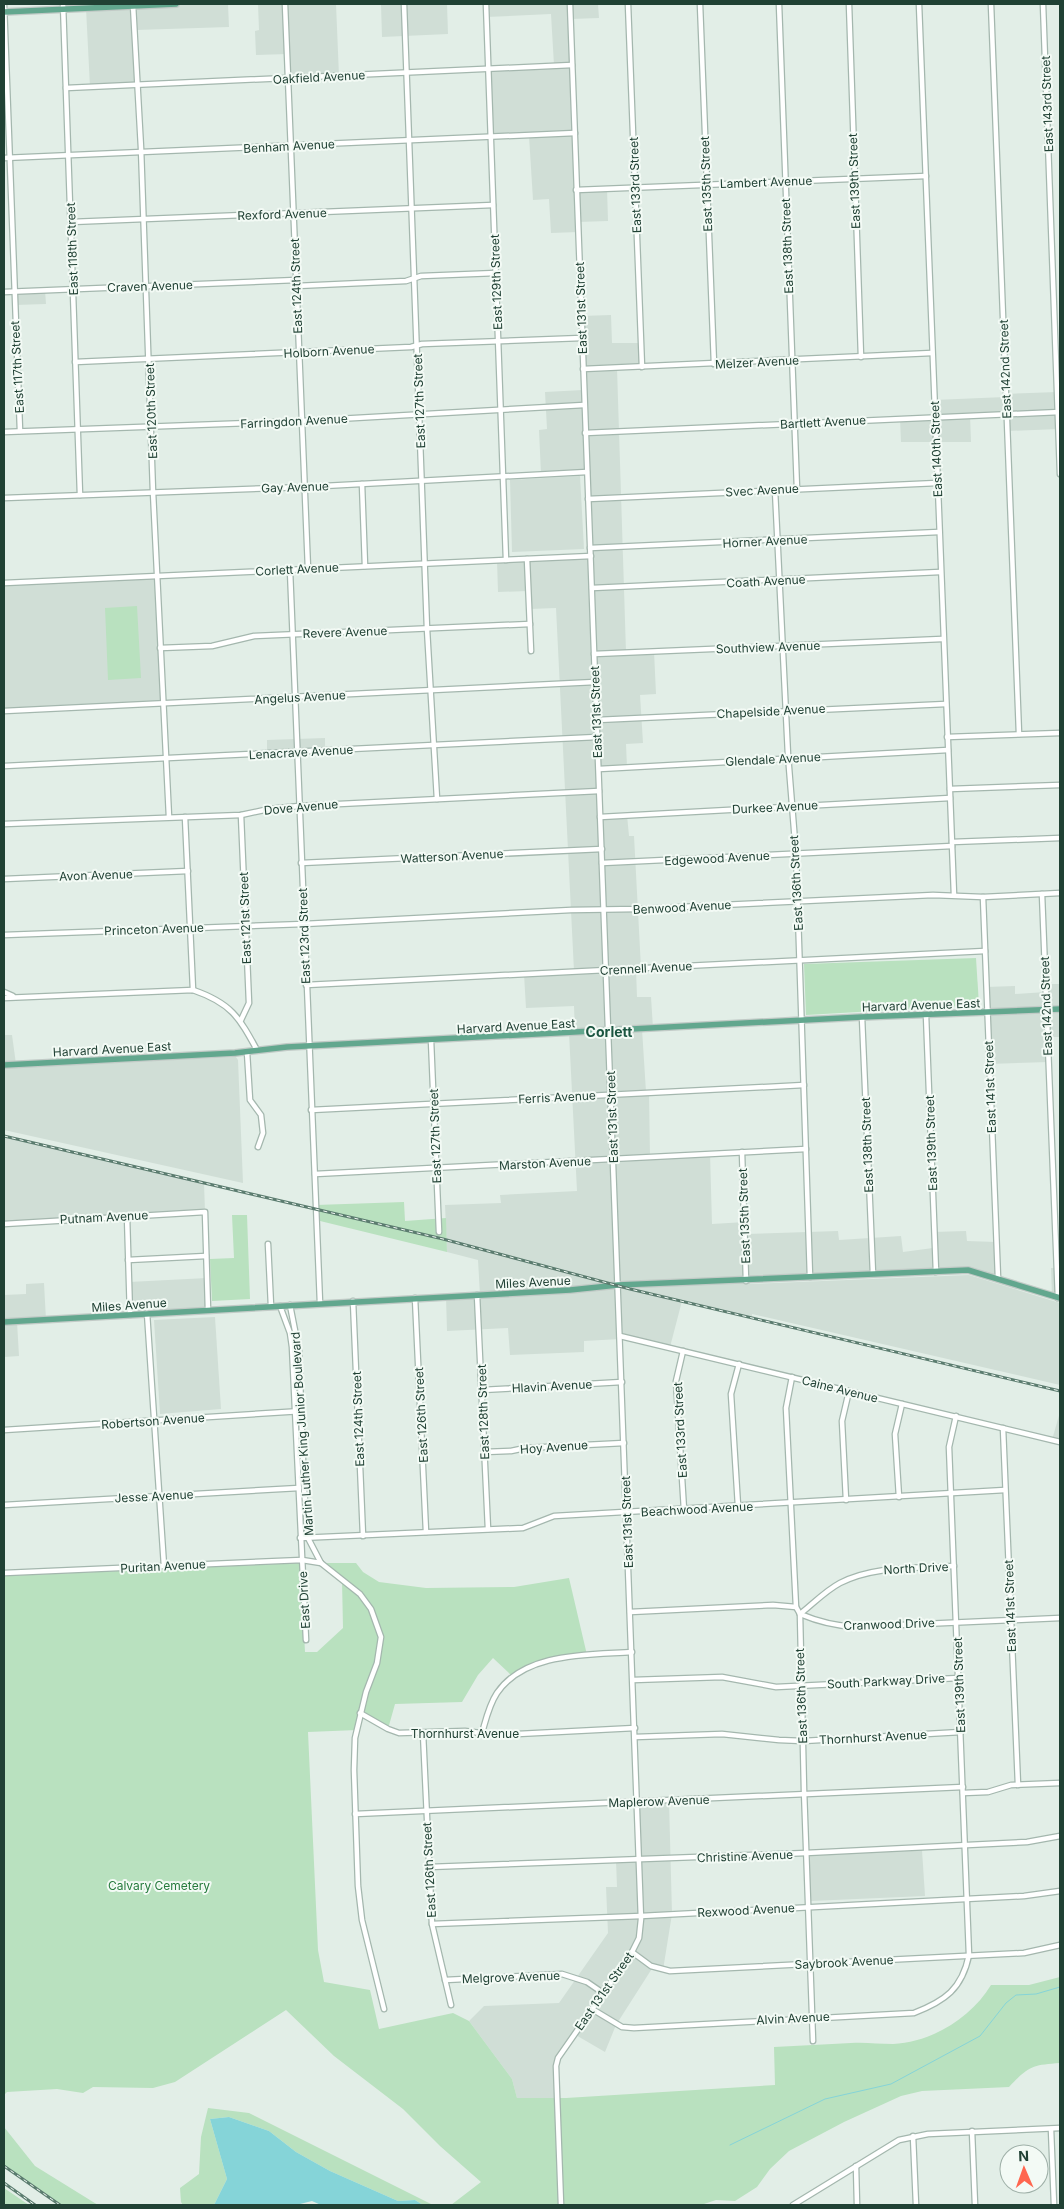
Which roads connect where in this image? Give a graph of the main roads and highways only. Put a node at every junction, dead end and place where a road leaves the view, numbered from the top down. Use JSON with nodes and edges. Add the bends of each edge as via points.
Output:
{"nodes":[{"id":1,"x":176,"y":4,"type":"edge"},
{"id":2,"x":133,"y":5,"type":"edge"},
{"id":3,"x":63,"y":6,"type":"edge"},
{"id":4,"x":4,"y":12,"type":"edge"},
{"id":5,"x":1060,"y":1009,"type":"edge"},
{"id":6,"x":4,"y":1064,"type":"edge"},
{"id":7,"x":1059,"y":1298,"type":"edge"},
{"id":8,"x":4,"y":1322,"type":"edge"}],
"edges":[{"from":1,"to":2,"type":"main road"},
{"from":2,"to":3,"type":"main road"},
{"from":3,"to":4,"type":"main road"},
{"from":5,"to":6,"type":"main road","name":"Harvard Avenue East"},
{"from":7,"to":8,"type":"main road","name":"Miles Avenue","via":[[968,1270],[618,1285]]}]}
